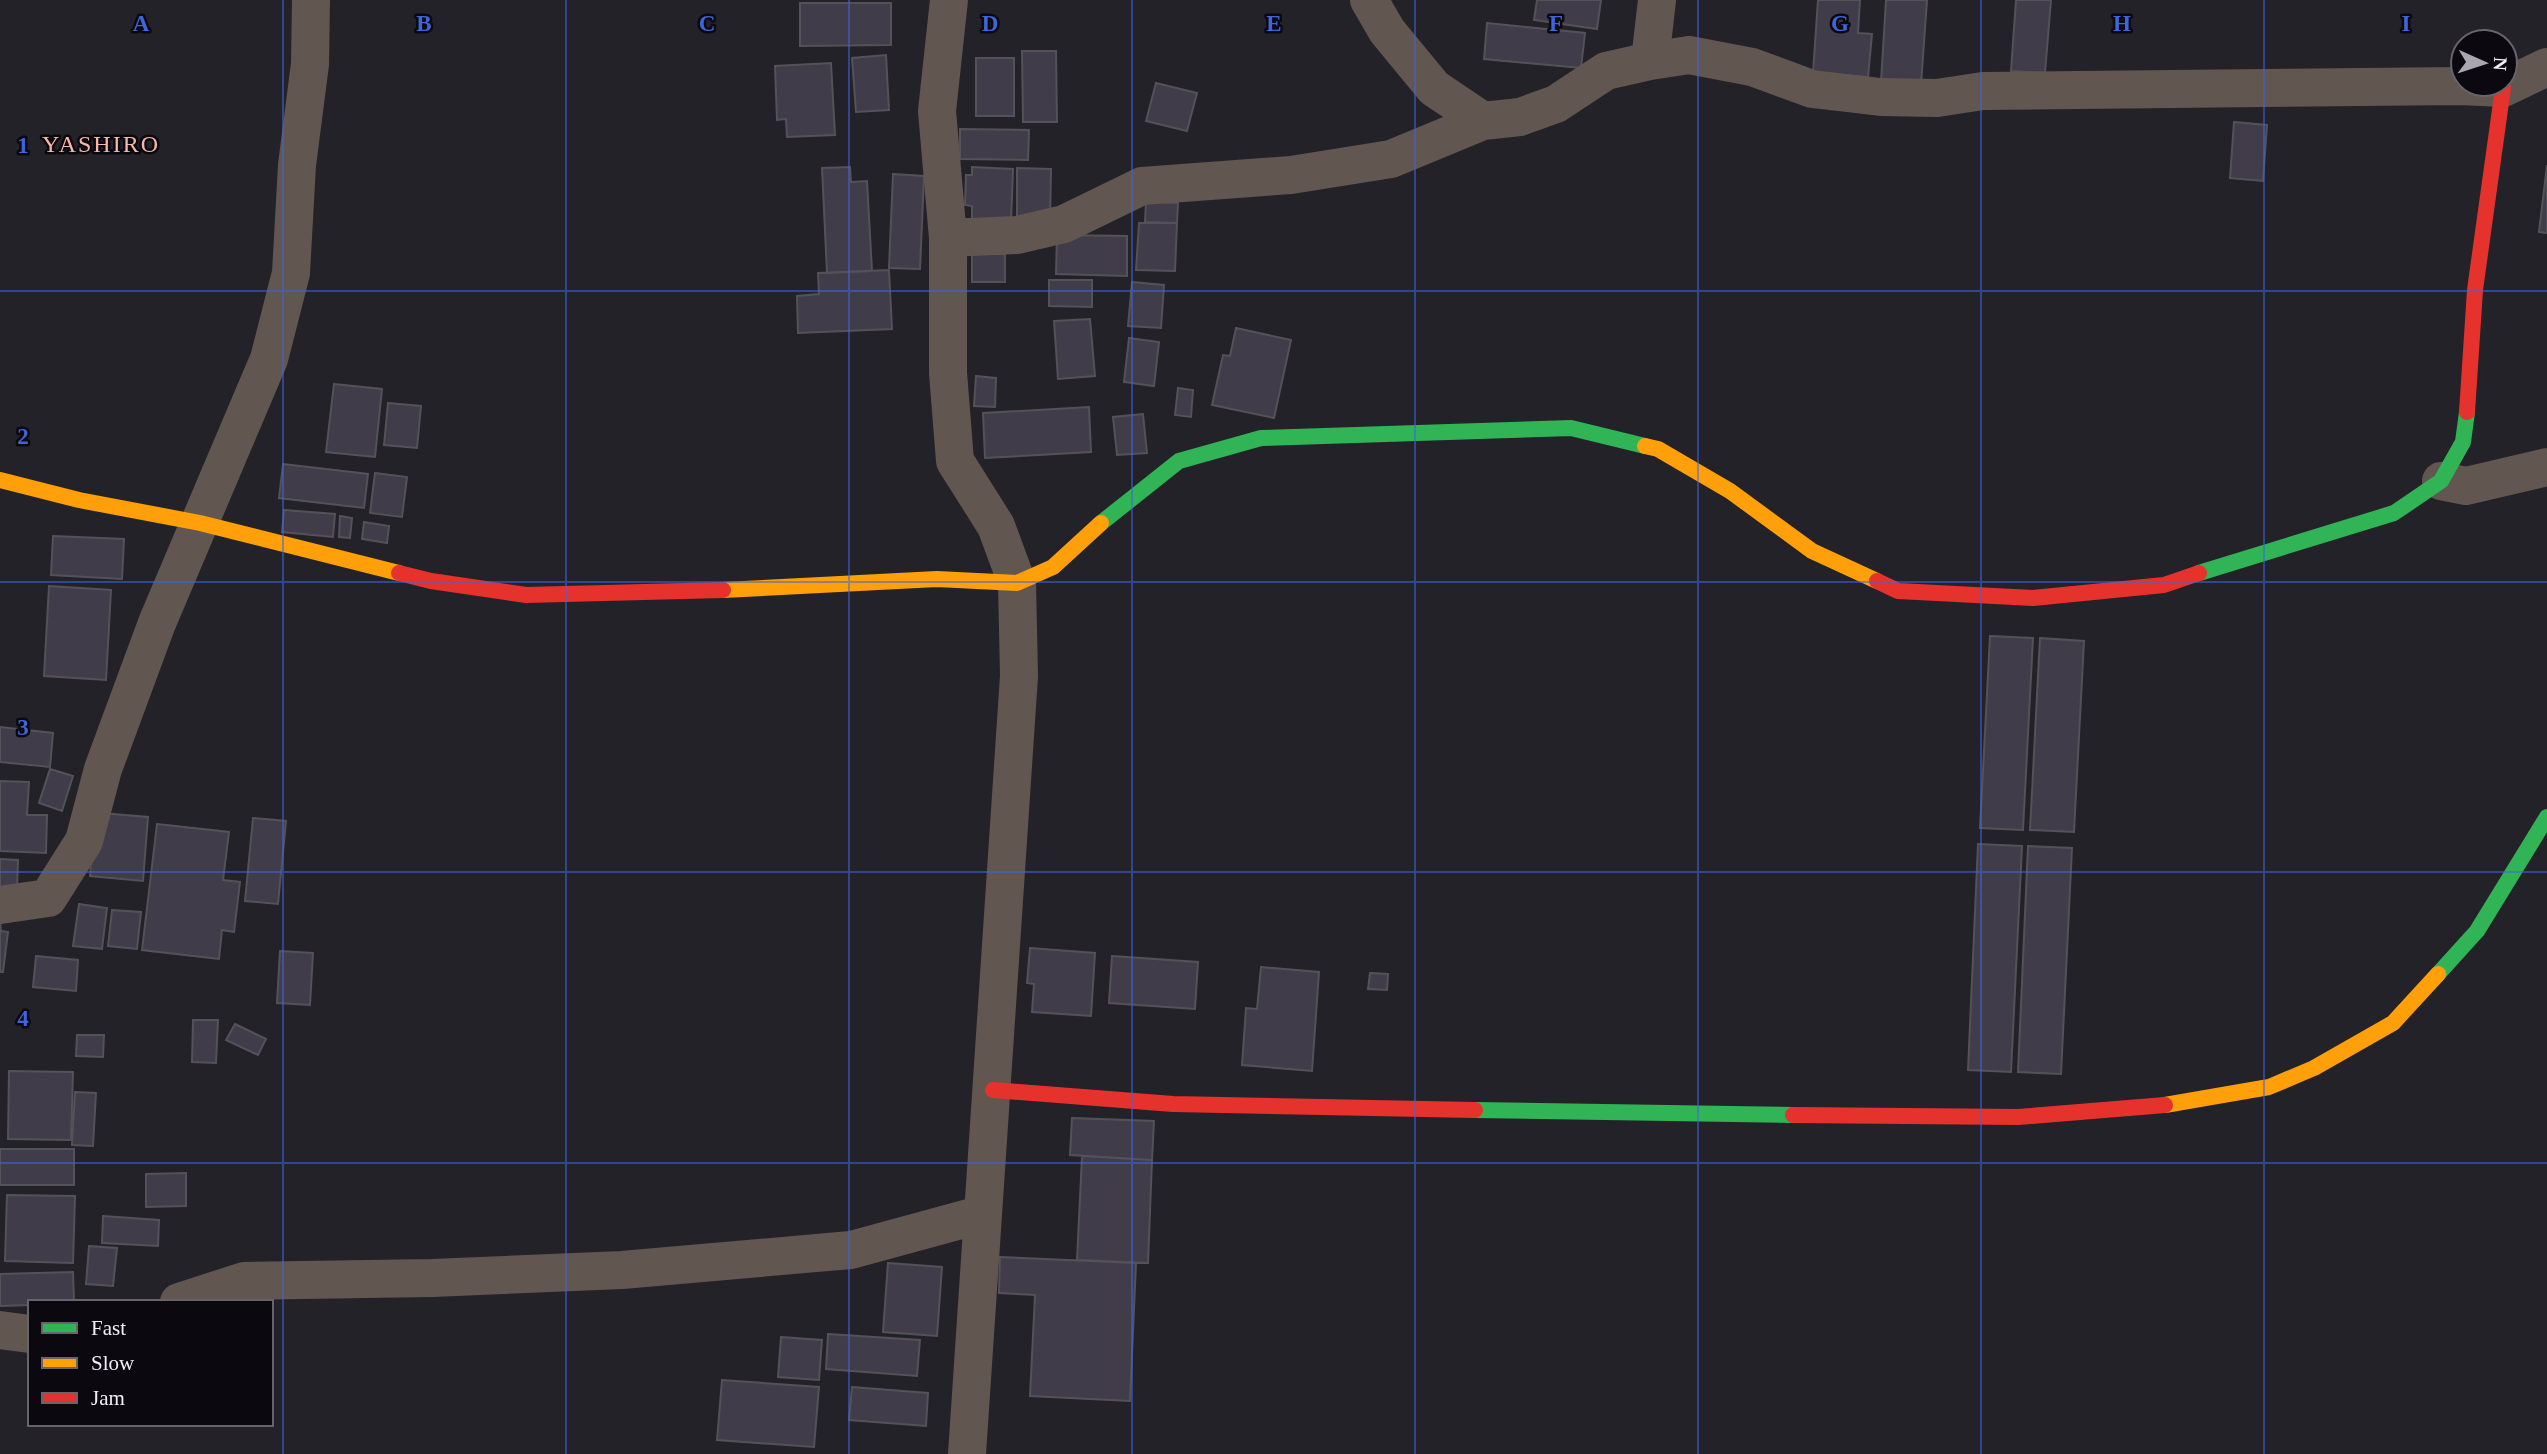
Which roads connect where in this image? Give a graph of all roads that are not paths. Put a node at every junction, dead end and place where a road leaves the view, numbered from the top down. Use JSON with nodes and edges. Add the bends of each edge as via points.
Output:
{"nodes":[{"id":1,"x":311,"y":0,"type":"edge"},
{"id":2,"x":949,"y":0,"type":"edge"},
{"id":3,"x":1369,"y":0,"type":"edge"},
{"id":4,"x":1657,"y":0,"type":"edge"},
{"id":5,"x":1650,"y":61,"type":"junction"},
{"id":6,"x":2547,"y":67,"type":"edge"},
{"id":7,"x":2519,"y":81,"type":"edge"},
{"id":8,"x":2449,"y":86,"type":"edge"},
{"id":9,"x":2502,"y":98,"type":"edge"},
{"id":10,"x":1483,"y":121,"type":"junction"},
{"id":11,"x":948,"y":238,"type":"junction"},
{"id":12,"x":2547,"y":467,"type":"edge"},
{"id":13,"x":0,"y":480,"type":"edge"},
{"id":14,"x":2441,"y":481,"type":"junction"},
{"id":15,"x":200,"y":523,"type":"junction"},
{"id":16,"x":1017,"y":583,"type":"junction"},
{"id":17,"x":2547,"y":817,"type":"edge"},
{"id":18,"x":0,"y":905,"type":"edge"},
{"id":19,"x":993,"y":1090,"type":"junction"},
{"id":20,"x":983,"y":1214,"type":"junction"},
{"id":21,"x":185,"y":1300,"type":"edge"},
{"id":22,"x":0,"y":1330,"type":"edge"},
{"id":23,"x":28,"y":1334,"type":"edge"},
{"id":24,"x":967,"y":1454,"type":"edge"}],
"edges":[{"from":1,"to":15,"type":"street","via":[[310,64],[297,165],[291,273],[269,359]]},
{"from":2,"to":11,"type":"street","via":[[937,111]]},
{"from":3,"to":10,"type":"street","via":[[1387,31],[1433,88]]},
{"from":4,"to":5,"type":"street"},
{"from":5,"to":8,"type":"street","via":[[1689,55],[1752,66],[1812,89],[1881,97],[1937,98],[1983,91]]},
{"from":5,"to":10,"type":"street","via":[[1606,71],[1556,104],[1520,117]]},
{"from":6,"to":7,"type":"street"},
{"from":9,"to":14,"type":"street","via":[[2474,290],[2463,442]]},
{"from":10,"to":11,"type":"street","via":[[1391,159],[1291,175],[1142,186],[1064,223],[1017,235]]},
{"from":11,"to":16,"type":"street","via":[[948,373],[955,461],[996,526]]},
{"from":12,"to":14,"type":"street","via":[[2466,486]]},
{"from":13,"to":15,"type":"street"},
{"from":14,"to":16,"type":"street","via":[[2394,513],[2164,585],[2033,598],[1898,591],[1812,551],[1730,491],[1658,449],[1571,428],[1261,438],[1179,461],[1114,511],[1053,567]]},
{"from":15,"to":16,"type":"street","via":[[431,581],[526,595],[805,588],[937,579]]},
{"from":15,"to":18,"type":"street","via":[[156,623],[108,756],[84,841],[48,898]]},
{"from":16,"to":19,"type":"street","via":[[1019,676]]},
{"from":17,"to":19,"type":"street","via":[[2477,931],[2393,1023],[2314,1068],[2269,1087],[2218,1098],[2121,1111],[2004,1116],[1173,1104]]},
{"from":19,"to":20,"type":"street"},
{"from":20,"to":21,"type":"street","via":[[852,1250],[608,1270],[244,1281]]},
{"from":20,"to":24,"type":"street"},
{"from":22,"to":23,"type":"street"}]}
